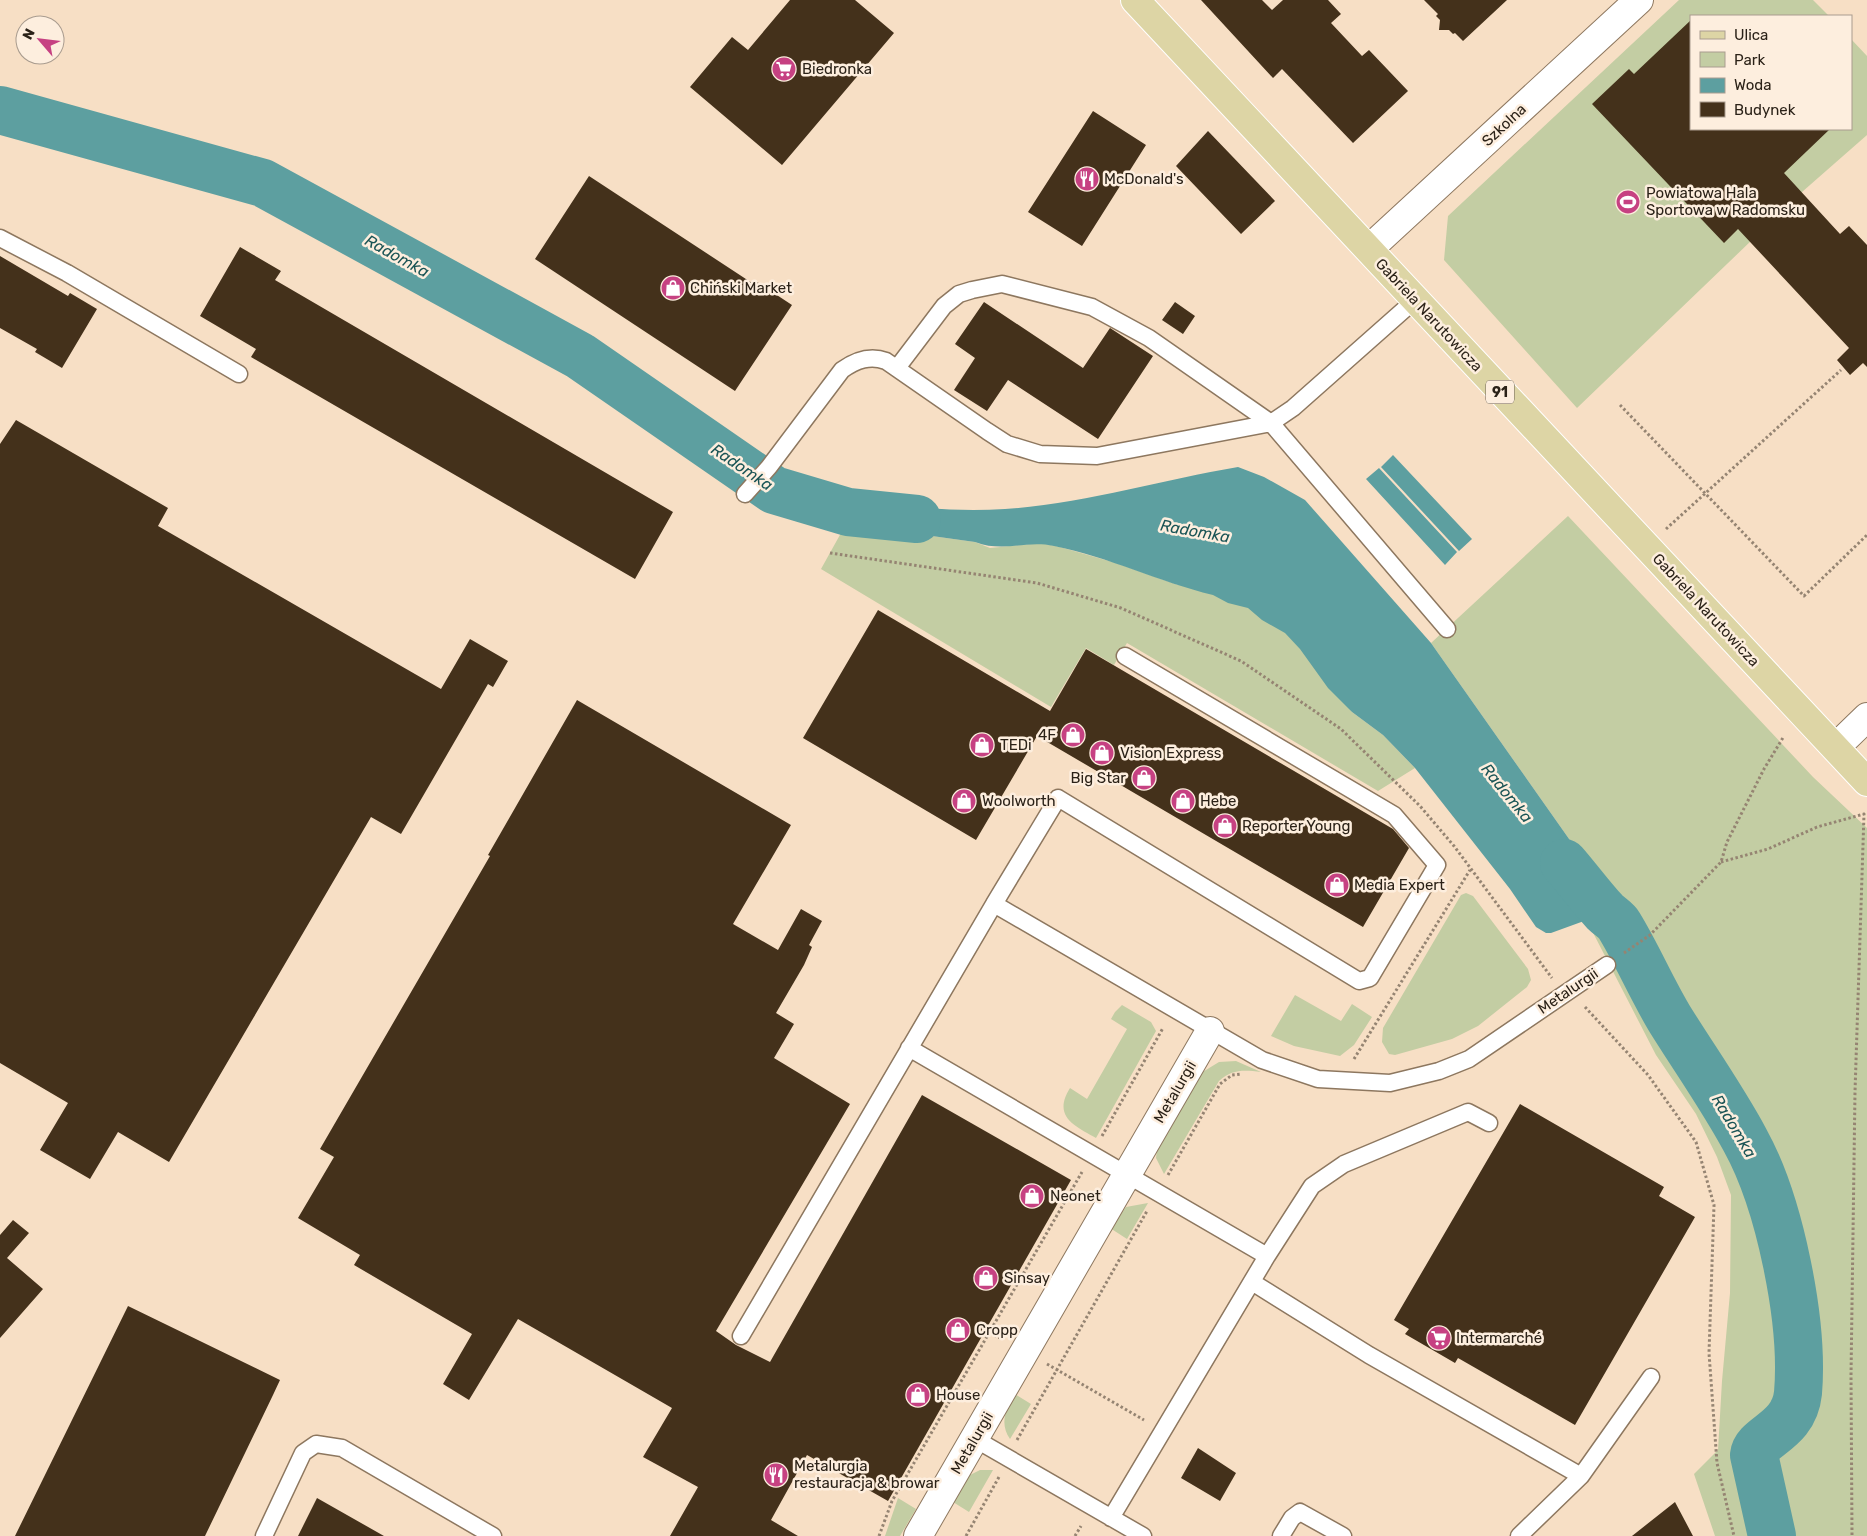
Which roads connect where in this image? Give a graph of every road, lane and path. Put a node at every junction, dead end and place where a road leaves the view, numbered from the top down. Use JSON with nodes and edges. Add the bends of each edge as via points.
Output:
{"nodes":[{"id":1,"x":1135,"y":0,"type":"edge"},
{"id":2,"x":1638,"y":0,"type":"edge"},
{"id":3,"x":0,"y":238,"type":"edge"},
{"id":4,"x":1369,"y":249,"type":"junction"},
{"id":5,"x":1415,"y":300,"type":"junction"},
{"id":6,"x":897,"y":368,"type":"junction"},
{"id":7,"x":1841,"y":370,"type":"dead end"},
{"id":8,"x":240,"y":374,"type":"dead end"},
{"id":9,"x":1620,"y":405,"type":"dead end"},
{"id":10,"x":1271,"y":423,"type":"junction"},
{"id":11,"x":1706,"y":493,"type":"junction"},
{"id":12,"x":745,"y":494,"type":"dead end"},
{"id":13,"x":1665,"y":530,"type":"dead end"},
{"id":14,"x":1867,"y":535,"type":"edge"},
{"id":15,"x":1447,"y":629,"type":"dead end"},
{"id":16,"x":1125,"y":656,"type":"dead end"},
{"id":17,"x":1867,"y":717,"type":"edge"},
{"id":18,"x":1784,"y":736,"type":"dead end"},
{"id":19,"x":1836,"y":748,"type":"junction"},
{"id":20,"x":1867,"y":782,"type":"edge"},
{"id":21,"x":1721,"y":862,"type":"junction"},
{"id":22,"x":1470,"y":870,"type":"dead end"},
{"id":23,"x":994,"y":904,"type":"junction"},
{"id":24,"x":1607,"y":965,"type":"joint"},
{"id":25,"x":1584,"y":1006,"type":"dead end"},
{"id":26,"x":1165,"y":1025,"type":"dead end"},
{"id":27,"x":1210,"y":1031,"type":"junction"},
{"id":28,"x":909,"y":1048,"type":"junction"},
{"id":29,"x":1354,"y":1061,"type":"dead end"},
{"id":30,"x":1245,"y":1074,"type":"dead end"},
{"id":31,"x":1489,"y":1123,"type":"dead end"},
{"id":32,"x":1092,"y":1154,"type":"junction"},
{"id":33,"x":1128,"y":1174,"type":"junction"},
{"id":34,"x":1158,"y":1192,"type":"junction"},
{"id":35,"x":1267,"y":1256,"type":"junction"},
{"id":36,"x":1252,"y":1282,"type":"junction"},
{"id":37,"x":987,"y":1331,"type":"junction"},
{"id":38,"x":741,"y":1336,"type":"dead end"},
{"id":39,"x":1025,"y":1352,"type":"junction"},
{"id":40,"x":1057,"y":1369,"type":"junction"},
{"id":41,"x":1652,"y":1377,"type":"dead end"},
{"id":42,"x":1163,"y":1432,"type":"junction"},
{"id":43,"x":975,"y":1439,"type":"junction"},
{"id":44,"x":1006,"y":1458,"type":"junction"},
{"id":45,"x":1581,"y":1476,"type":"junction"},
{"id":46,"x":1111,"y":1518,"type":"junction"},
{"id":47,"x":264,"y":1536,"type":"edge"},
{"id":48,"x":493,"y":1536,"type":"edge"},
{"id":49,"x":879,"y":1536,"type":"edge"},
{"id":50,"x":918,"y":1536,"type":"edge"},
{"id":51,"x":966,"y":1536,"type":"edge"},
{"id":52,"x":1143,"y":1536,"type":"edge"},
{"id":53,"x":1281,"y":1536,"type":"edge"},
{"id":54,"x":1343,"y":1536,"type":"edge"},
{"id":55,"x":1519,"y":1536,"type":"edge"},
{"id":56,"x":1734,"y":1536,"type":"edge"},
{"id":57,"x":1852,"y":1536,"type":"edge"}],
"edges":[{"from":1,"to":4,"type":"main road","name":"Gabriela Narutowicza","number":"91"},
{"from":2,"to":4,"type":"street","name":"Szkolna"},
{"from":3,"to":8,"type":"lane","via":[[67,273]]},
{"from":4,"to":5,"type":"main road","name":"Gabriela Narutowicza","number":"91"},
{"from":5,"to":10,"type":"lane","via":[[1293,408]]},
{"from":5,"to":19,"type":"main road","name":"Gabriela Narutowicza","number":"91"},
{"from":6,"to":10,"type":"lane","via":[[1007,444],[1040,454],[1097,456]]},
{"from":6,"to":10,"type":"lane","via":[[944,306],[958,294],[1002,284],[1092,307],[1115,318]]},
{"from":6,"to":12,"type":"lane","via":[[879,358],[864,358],[842,370]]},
{"from":7,"to":11,"type":"path"},
{"from":9,"to":11,"type":"path"},
{"from":10,"to":15,"type":"lane"},
{"from":11,"to":13,"type":"path"},
{"from":11,"to":14,"type":"path","via":[[1804,596]]},
{"from":16,"to":23,"type":"lane","via":[[1394,815],[1437,865],[1370,978],[1360,981],[1058,798]]},
{"from":17,"to":19,"type":"street"},
{"from":18,"to":21,"type":"path","via":[[1727,842]]},
{"from":19,"to":20,"type":"main road","name":"Gabriela Narutowicza","number":"91"},
{"from":21,"to":24,"type":"path","via":[[1650,935]]},
{"from":21,"to":57,"type":"path","via":[[1768,849],[1817,827],[1864,814],[1855,1092]]},
{"from":22,"to":29,"type":"path"},
{"from":23,"to":27,"type":"lane"},
{"from":23,"to":28,"type":"lane"},
{"from":24,"to":27,"type":"lane","name":"Metalurgii","via":[[1468,1059],[1439,1072],[1390,1083],[1318,1079],[1262,1060]]},
{"from":25,"to":56,"type":"path","via":[[1648,1075],[1696,1142],[1714,1205],[1708,1352],[1717,1463]]},
{"from":26,"to":32,"type":"path"},
{"from":27,"to":33,"type":"street","name":"Metalurgii"},
{"from":28,"to":32,"type":"lane"},
{"from":28,"to":38,"type":"lane"},
{"from":30,"to":34,"type":"path","via":[[1232,1074],[1220,1084]]},
{"from":31,"to":35,"type":"lane","via":[[1468,1112],[1344,1164],[1312,1186]]},
{"from":32,"to":33,"type":"lane"},
{"from":32,"to":37,"type":"path"},
{"from":33,"to":34,"type":"lane"},
{"from":33,"to":39,"type":"street","name":"Metalurgii"},
{"from":34,"to":35,"type":"lane"},
{"from":34,"to":40,"type":"path"},
{"from":35,"to":36,"type":"lane"},
{"from":36,"to":42,"type":"lane"},
{"from":36,"to":45,"type":"lane","via":[[1369,1355]]},
{"from":37,"to":39,"type":"path"},
{"from":37,"to":49,"type":"path","via":[[892,1501]]},
{"from":39,"to":40,"type":"path"},
{"from":39,"to":43,"type":"street","name":"Metalurgii"},
{"from":40,"to":42,"type":"path"},
{"from":40,"to":44,"type":"path"},
{"from":41,"to":45,"type":"lane"},
{"from":42,"to":46,"type":"lane"},
{"from":43,"to":44,"type":"lane"},
{"from":43,"to":50,"type":"street","name":"Metalurgii"},
{"from":44,"to":46,"type":"lane"},
{"from":44,"to":51,"type":"path"},
{"from":45,"to":55,"type":"lane"},
{"from":46,"to":52,"type":"lane"},
{"from":47,"to":48,"type":"lane","via":[[303,1453],[316,1444],[342,1448]]},
{"from":53,"to":54,"type":"lane","via":[[1292,1518],[1300,1512]]}]}
